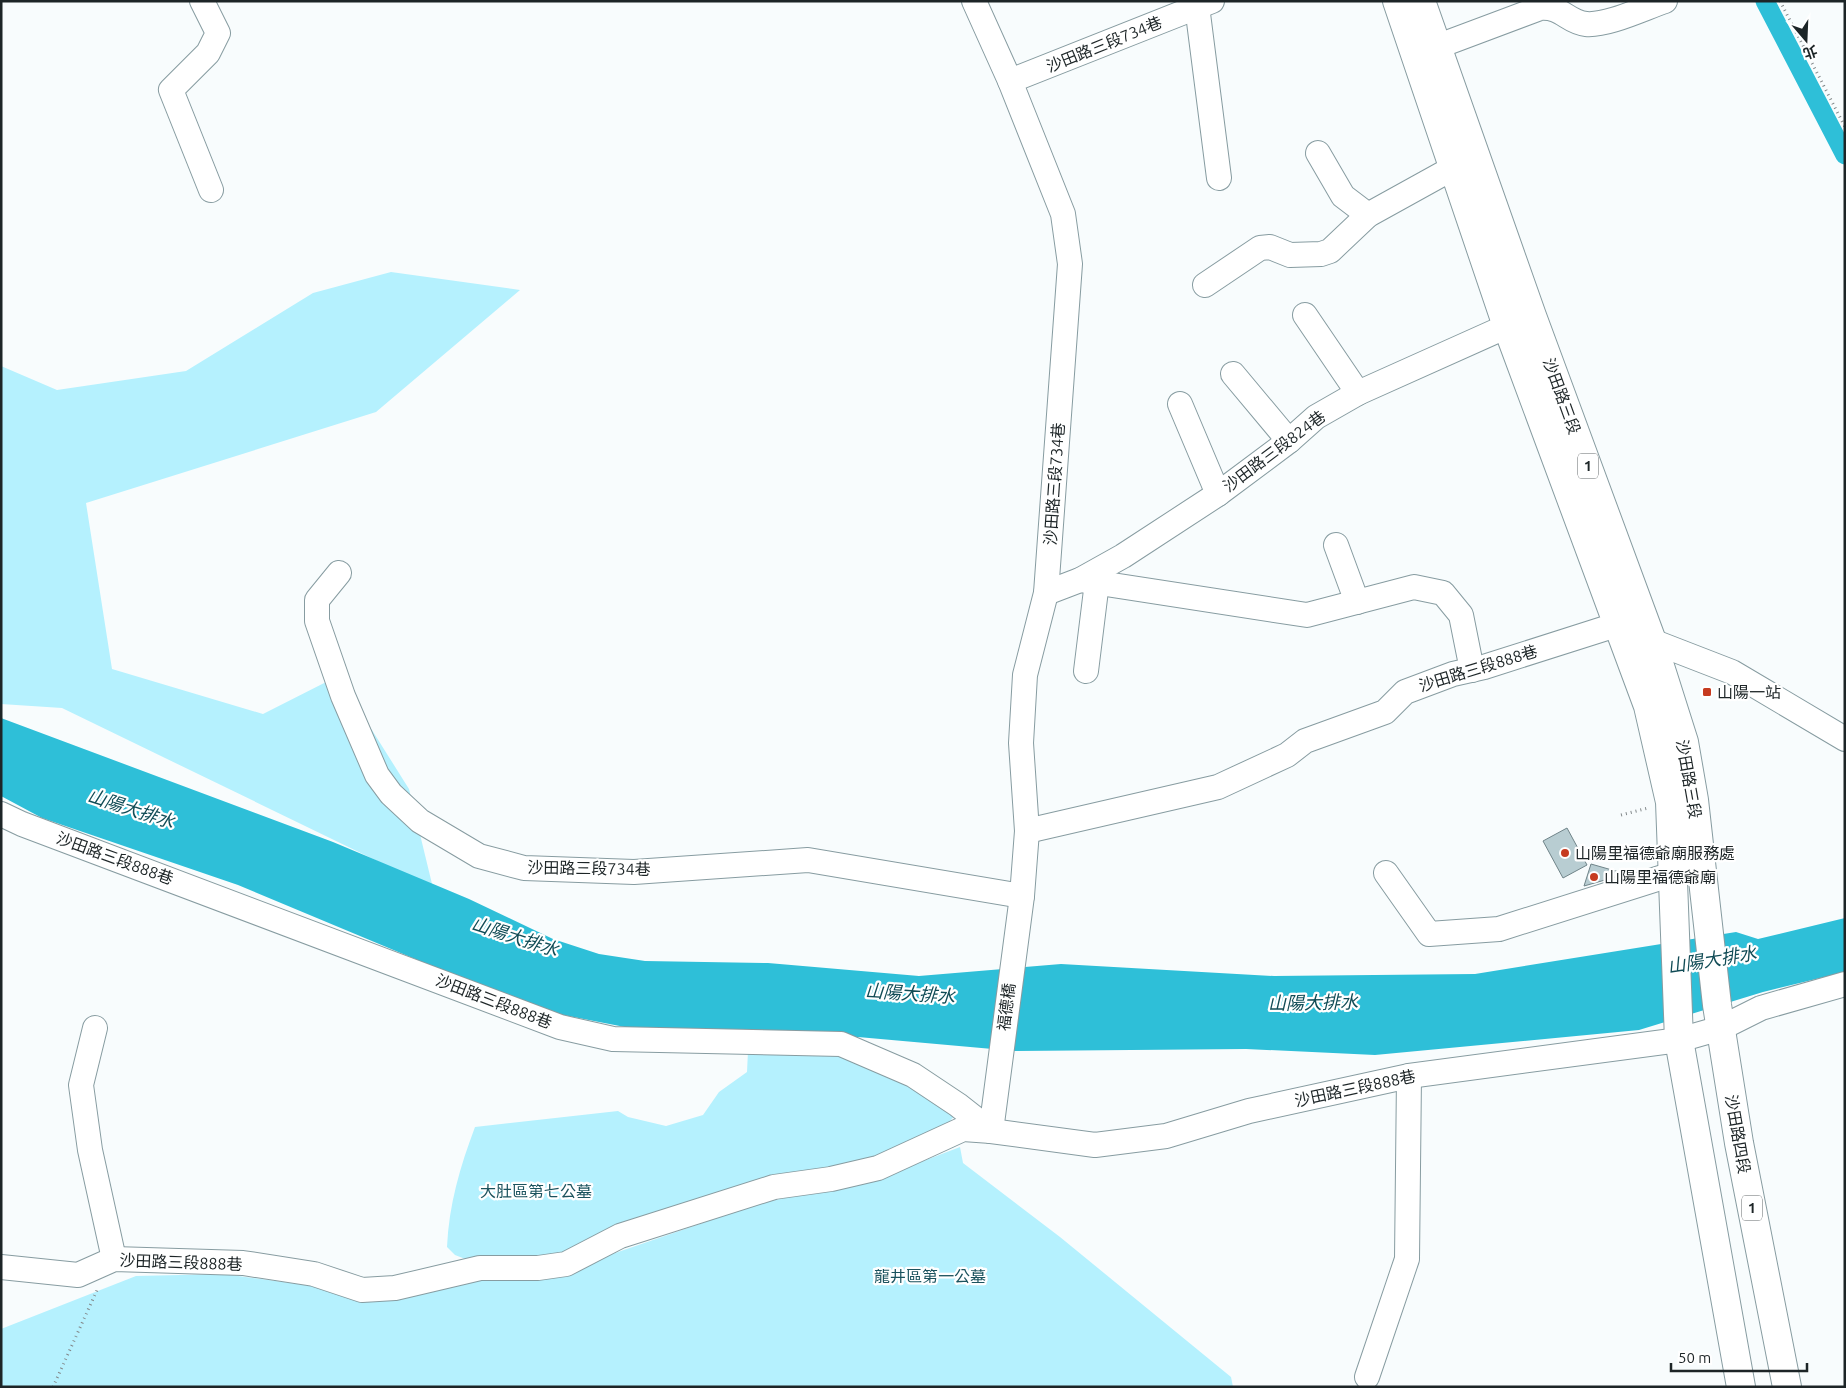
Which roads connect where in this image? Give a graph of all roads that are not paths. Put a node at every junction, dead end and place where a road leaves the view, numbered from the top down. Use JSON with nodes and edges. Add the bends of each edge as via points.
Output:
{"nodes":[{"id":1,"x":202,"y":1,"type":"edge"},
{"id":2,"x":974,"y":1,"type":"edge"},
{"id":3,"x":1397,"y":1,"type":"edge"},
{"id":4,"x":1421,"y":1,"type":"edge"},
{"id":5,"x":1665,"y":1,"type":"edge"},
{"id":6,"x":1205,"y":4,"type":"edge"},
{"id":7,"x":1436,"y":48,"type":"junction"},
{"id":8,"x":1010,"y":81,"type":"junction"},
{"id":9,"x":1318,"y":154,"type":"dead end"},
{"id":10,"x":1453,"y":168,"type":"junction"},
{"id":11,"x":1219,"y":178,"type":"dead end"},
{"id":12,"x":211,"y":190,"type":"dead end"},
{"id":13,"x":1368,"y":215,"type":"junction"},
{"id":14,"x":1205,"y":285,"type":"dead end"},
{"id":15,"x":1305,"y":315,"type":"dead end"},
{"id":16,"x":1532,"y":316,"type":"junction"},
{"id":17,"x":1507,"y":326,"type":"junction"},
{"id":18,"x":1233,"y":374,"type":"dead end"},
{"id":19,"x":1358,"y":393,"type":"junction"},
{"id":20,"x":1180,"y":404,"type":"dead end"},
{"id":21,"x":1288,"y":441,"type":"junction"},
{"id":22,"x":1218,"y":494,"type":"junction"},
{"id":23,"x":1336,"y":545,"type":"dead end"},
{"id":24,"x":339,"y":573,"type":"dead end"},
{"id":25,"x":1089,"y":581,"type":"junction"},
{"id":26,"x":1046,"y":593,"type":"junction"},
{"id":27,"x":1357,"y":602,"type":"junction"},
{"id":28,"x":1619,"y":624,"type":"junction"},
{"id":29,"x":1652,"y":641,"type":"junction"},
{"id":30,"x":1472,"y":670,"type":"junction"},
{"id":31,"x":1086,"y":671,"type":"dead end"},
{"id":32,"x":1845,"y":739,"type":"edge"},
{"id":33,"x":1,"y":814,"type":"edge"},
{"id":34,"x":1027,"y":830,"type":"junction"},
{"id":35,"x":1701,"y":865,"type":"junction"},
{"id":36,"x":1673,"y":872,"type":"junction"},
{"id":37,"x":1386,"y":873,"type":"dead end"},
{"id":38,"x":1022,"y":896,"type":"junction"},
{"id":39,"x":1013,"y":951,"type":"joint"},
{"id":40,"x":1845,"y":984,"type":"edge"},
{"id":41,"x":1719,"y":1017,"type":"junction"},
{"id":42,"x":95,"y":1028,"type":"dead end"},
{"id":43,"x":1679,"y":1040,"type":"junction"},
{"id":44,"x":1409,"y":1076,"type":"junction"},
{"id":45,"x":990,"y":1131,"type":"junction"},
{"id":46,"x":114,"y":1259,"type":"junction"},
{"id":47,"x":1,"y":1267,"type":"edge"},
{"id":48,"x":1367,"y":1376,"type":"dead end"},
{"id":49,"x":1741,"y":1387,"type":"edge"},
{"id":50,"x":1787,"y":1387,"type":"edge"}],
"edges":[{"from":1,"to":12,"type":"street","via":[[218,33],[208,53],[171,90]]},
{"from":2,"to":8,"type":"street","name":"沙田路三段734巷"},
{"from":3,"to":10,"type":"main road","name":"沙田路三段","number":"1"},
{"from":4,"to":7,"type":"main road","name":"沙田路三段","number":"1"},
{"from":5,"to":7,"type":"street","via":[[1600,23],[1586,24],[1551,7],[1540,8]]},
{"from":6,"to":8,"type":"street","name":"沙田路三段734巷"},
{"from":6,"to":11,"type":"street","name":"沙田路三段734巷"},
{"from":7,"to":16,"type":"main road","name":"沙田路三段","number":"1"},
{"from":8,"to":26,"type":"street","name":"沙田路三段734巷","via":[[1063,214],[1070,264]]},
{"from":9,"to":13,"type":"street","via":[[1343,196]]},
{"from":10,"to":13,"type":"street"},
{"from":10,"to":17,"type":"main road","name":"沙田路三段","number":"1"},
{"from":13,"to":14,"type":"street","via":[[1330,251],[1290,255],[1270,247],[1260,248]]},
{"from":15,"to":19,"type":"street"},
{"from":16,"to":17,"type":"street","name":"沙田路三段824巷"},
{"from":16,"to":29,"type":"main road","name":"沙田路三段","number":"1"},
{"from":17,"to":19,"type":"street","name":"沙田路三段824巷"},
{"from":17,"to":28,"type":"main road","name":"沙田路三段","number":"1"},
{"from":18,"to":21,"type":"street"},
{"from":19,"to":21,"type":"street","name":"沙田路三段824巷","via":[[1316,417]]},
{"from":20,"to":22,"type":"street"},
{"from":21,"to":22,"type":"street","name":"沙田路三段824巷"},
{"from":22,"to":25,"type":"street","name":"沙田路三段824巷"},
{"from":23,"to":27,"type":"street"},
{"from":24,"to":38,"type":"street","name":"沙田路三段734巷","via":[[317,600],[317,621],[343,696],[377,775],[390,794],[420,821],[479,856],[524,868],[634,872],[808,860]]},
{"from":25,"to":26,"type":"street","name":"沙田路三段824巷"},
{"from":25,"to":27,"type":"street","name":"沙田路三段824巷","via":[[1307,615]]},
{"from":25,"to":31,"type":"street"},
{"from":26,"to":34,"type":"street","name":"沙田路三段734巷","via":[[1025,675],[1021,743]]},
{"from":27,"to":30,"type":"street","name":"沙田路三段824巷","via":[[1414,587],[1443,593],[1461,614]]},
{"from":28,"to":29,"type":"street"},
{"from":28,"to":30,"type":"street","name":"沙田路三段888巷"},
{"from":28,"to":36,"type":"main road","name":"沙田路三段","number":"1","via":[[1648,706],[1670,802]]},
{"from":29,"to":32,"type":"street","via":[[1732,672]]},
{"from":29,"to":35,"type":"main road","name":"沙田路三段","number":"1","via":[[1684,742]]},
{"from":30,"to":34,"type":"street","name":"沙田路三段888巷","via":[[1405,692],[1385,712],[1305,741],[1287,755],[1218,787]]},
{"from":33,"to":45,"type":"street","name":"沙田路三段888巷","via":[[560,1027],[613,1039],[841,1044],[913,1075]]},
{"from":34,"to":38,"type":"street","name":"沙田路三段734巷"},
{"from":35,"to":36,"type":"street"},
{"from":35,"to":41,"type":"main road","name":"沙田路三段","number":"1"},
{"from":36,"to":37,"type":"street","via":[[1499,929],[1429,934]]},
{"from":36,"to":43,"type":"main road","name":"沙田路三段","number":"1"},
{"from":38,"to":39,"type":"street","name":"沙田路三段734巷"},
{"from":39,"to":45,"type":"street","name":"福德橋"},
{"from":40,"to":41,"type":"street","name":"沙田路三段888巷"},
{"from":41,"to":43,"type":"street","name":"沙田路三段888巷"},
{"from":41,"to":50,"type":"main road","name":"沙田路四段","number":"1","via":[[1739,1143]]},
{"from":42,"to":46,"type":"street","via":[[81,1085],[90,1150]]},
{"from":43,"to":44,"type":"street","name":"沙田路三段888巷"},
{"from":43,"to":49,"type":"main road","number":"1"},
{"from":44,"to":45,"type":"street","name":"沙田路三段888巷","via":[[1249,1110],[1166,1136],[1095,1144]]},
{"from":44,"to":48,"type":"street","via":[[1407,1259]]},
{"from":45,"to":46,"type":"street","name":"沙田路三段888巷","via":[[963,1129],[878,1168],[774,1187],[620,1236],[566,1264],[538,1268],[480,1268],[395,1288],[362,1290],[314,1274],[243,1263]]},
{"from":46,"to":47,"type":"street","name":"沙田路三段888巷","via":[[78,1275]]}]}
